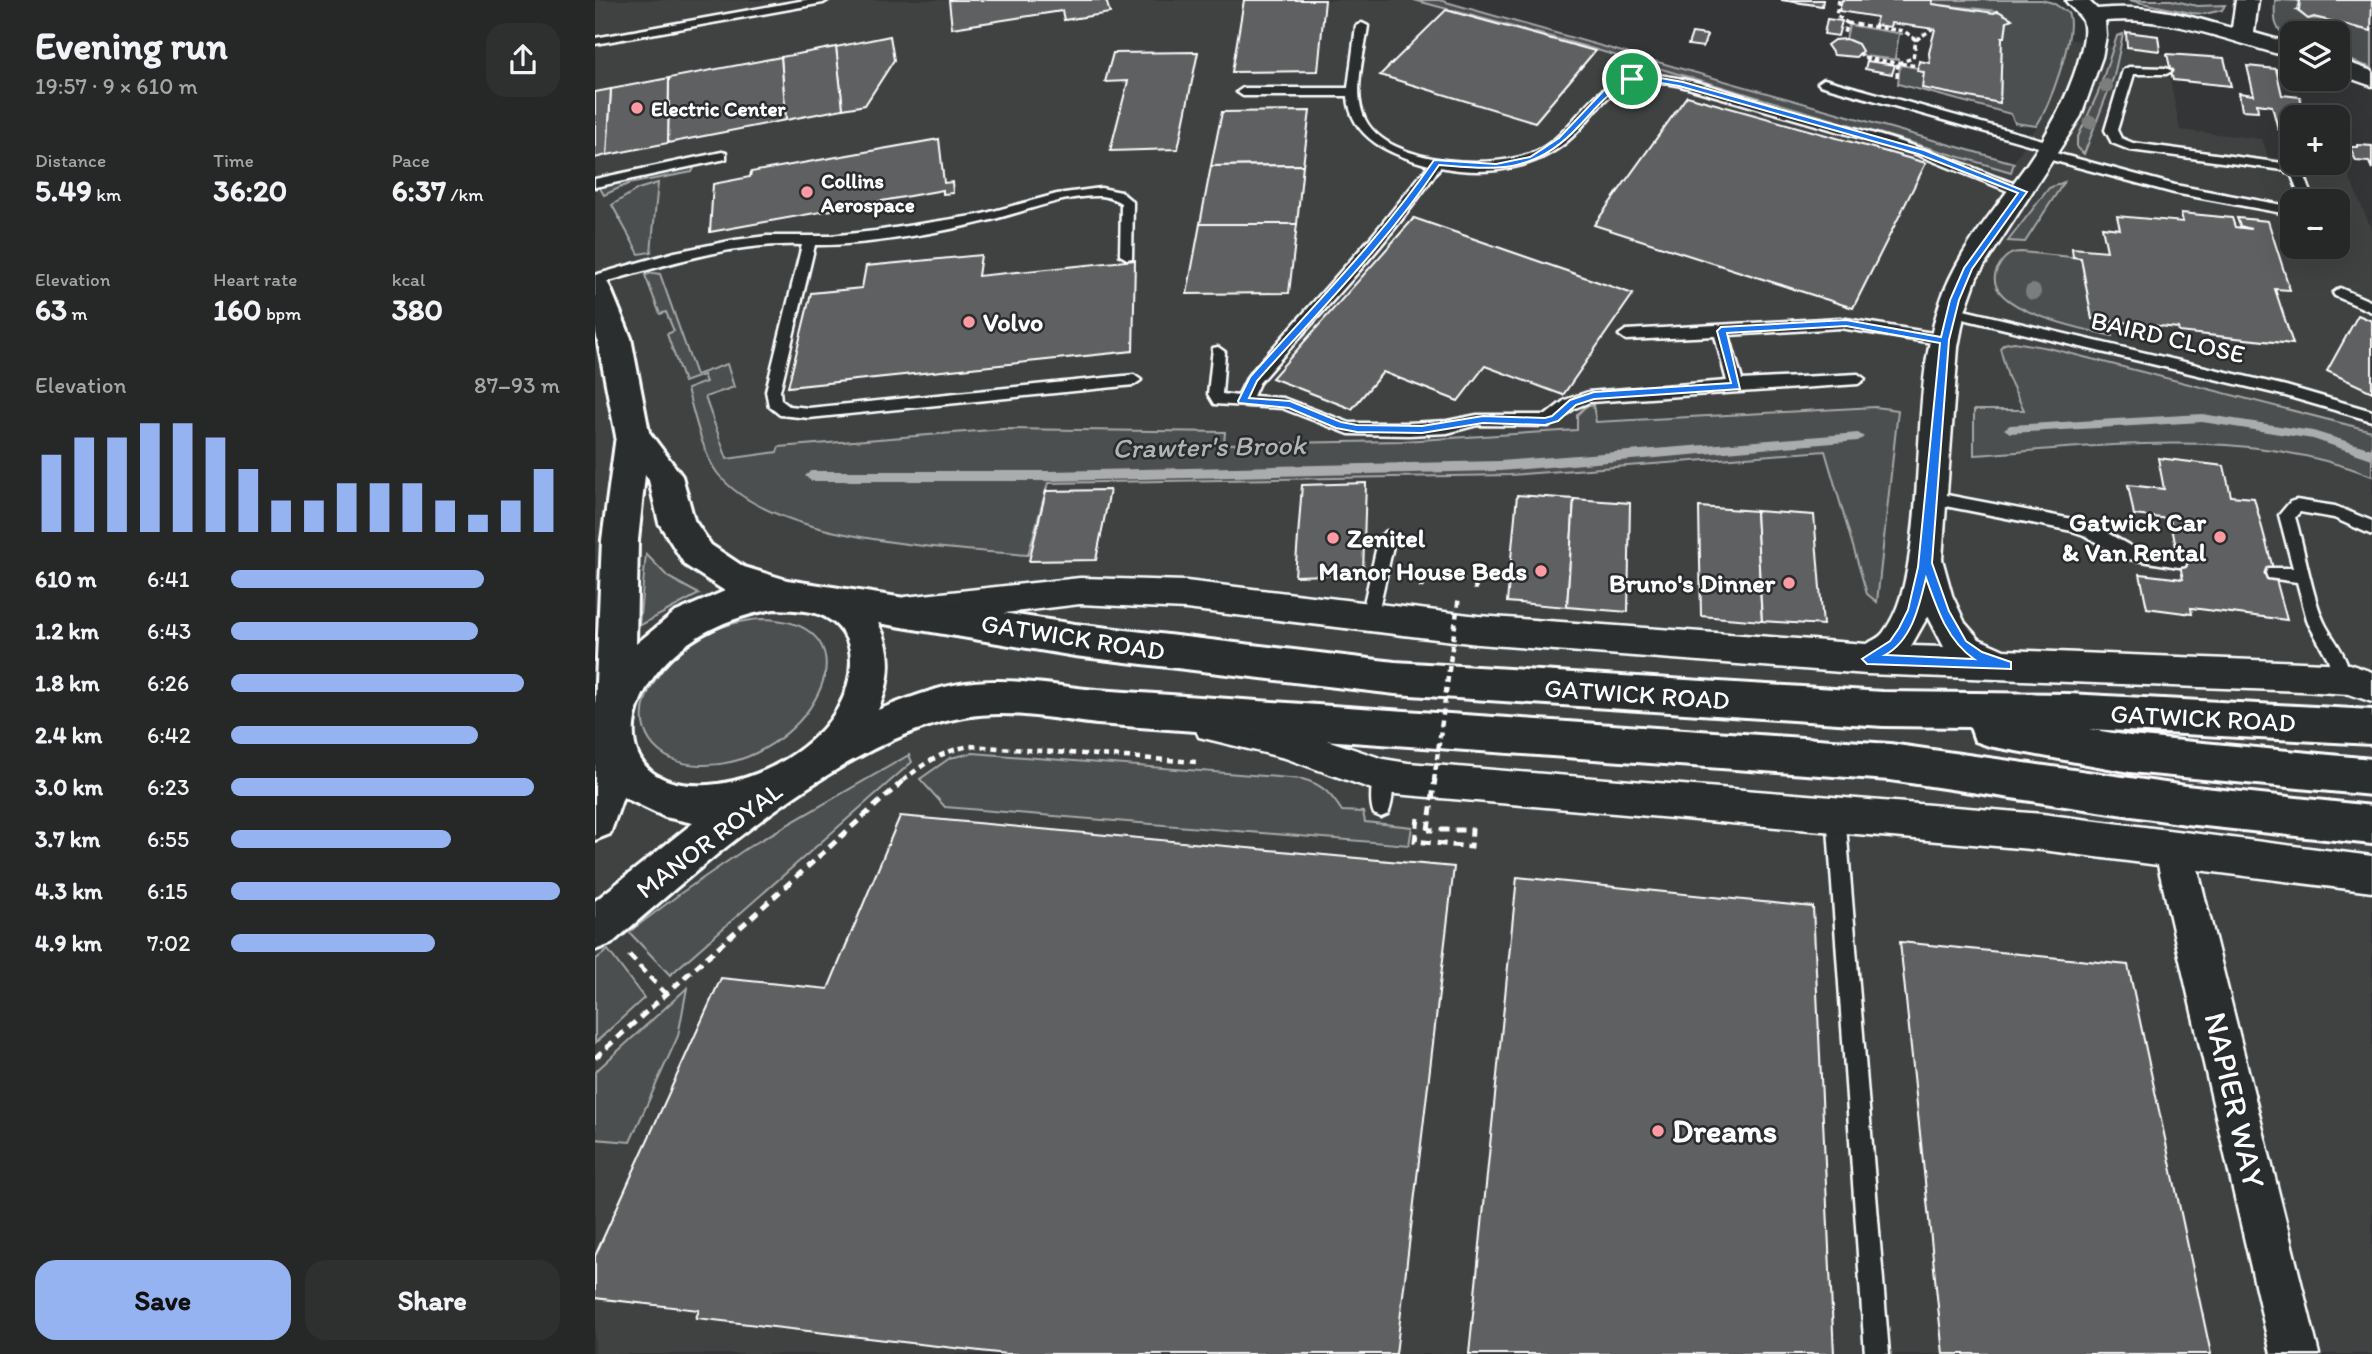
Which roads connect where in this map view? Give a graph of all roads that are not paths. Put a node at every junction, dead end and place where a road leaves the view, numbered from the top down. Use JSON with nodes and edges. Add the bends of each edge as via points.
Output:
{"nodes":[{"id":1,"x":823,"y":0,"type":"edge"},
{"id":2,"x":2247,"y":0,"type":"edge"},
{"id":3,"x":2084,"y":8,"type":"edge"},
{"id":4,"x":1362,"y":26,"type":"dead end"},
{"id":5,"x":2242,"y":36,"type":"junction"},
{"id":6,"x":595,"y":41,"type":"edge"},
{"id":7,"x":2280,"y":47,"type":"edge"},
{"id":8,"x":2166,"y":71,"type":"dead end"},
{"id":9,"x":2350,"y":71,"type":"edge"},
{"id":10,"x":2372,"y":79,"type":"edge"},
{"id":11,"x":1824,"y":83,"type":"dead end"},
{"id":12,"x":1243,"y":92,"type":"dead end"},
{"id":13,"x":1356,"y":92,"type":"junction"},
{"id":14,"x":2050,"y":151,"type":"junction"},
{"id":15,"x":722,"y":156,"type":"dead end"},
{"id":16,"x":1437,"y":162,"type":"junction"},
{"id":17,"x":595,"y":183,"type":"edge"},
{"id":18,"x":2304,"y":189,"type":"edge"},
{"id":19,"x":2023,"y":192,"type":"junction"},
{"id":20,"x":2280,"y":209,"type":"edge"},
{"id":21,"x":810,"y":240,"type":"junction"},
{"id":22,"x":1128,"y":255,"type":"dead end"},
{"id":23,"x":595,"y":279,"type":"edge"},
{"id":24,"x":595,"y":287,"type":"edge"},
{"id":25,"x":2340,"y":293,"type":"dead end"},
{"id":26,"x":2372,"y":307,"type":"edge"},
{"id":27,"x":1951,"y":312,"type":"junction"},
{"id":28,"x":605,"y":330,"type":"edge"},
{"id":29,"x":1721,"y":331,"type":"junction"},
{"id":30,"x":1626,"y":335,"type":"dead end"},
{"id":31,"x":1945,"y":340,"type":"junction"},
{"id":32,"x":1218,"y":352,"type":"dead end"},
{"id":33,"x":1858,"y":379,"type":"dead end"},
{"id":34,"x":1134,"y":380,"type":"dead end"},
{"id":35,"x":1736,"y":386,"type":"junction"},
{"id":36,"x":1243,"y":401,"type":"junction"},
{"id":37,"x":2372,"y":416,"type":"edge"},
{"id":38,"x":633,"y":436,"type":"junction"},
{"id":39,"x":1931,"y":498,"type":"junction"},
{"id":40,"x":2372,"y":529,"type":"edge"},
{"id":41,"x":1387,"y":537,"type":"dead end"},
{"id":42,"x":1926,"y":556,"type":"junction"},
{"id":43,"x":2179,"y":561,"type":"dead end"},
{"id":44,"x":2274,"y":573,"type":"dead end"},
{"id":45,"x":2302,"y":576,"type":"junction"},
{"id":46,"x":802,"y":596,"type":"junction"},
{"id":47,"x":905,"y":611,"type":"junction"},
{"id":48,"x":1369,"y":617,"type":"junction"},
{"id":49,"x":1867,"y":659,"type":"junction"},
{"id":50,"x":2007,"y":665,"type":"junction"},
{"id":51,"x":2356,"y":683,"type":"edge"},
{"id":52,"x":1097,"y":708,"type":"junction"},
{"id":53,"x":1883,"y":709,"type":"junction"},
{"id":54,"x":614,"y":724,"type":"junction"},
{"id":55,"x":2372,"y":727,"type":"edge"},
{"id":56,"x":2130,"y":754,"type":"junction"},
{"id":57,"x":1890,"y":762,"type":"junction"},
{"id":58,"x":791,"y":778,"type":"junction"},
{"id":59,"x":2372,"y":778,"type":"edge"},
{"id":60,"x":1836,"y":813,"type":"junction"},
{"id":61,"x":595,"y":821,"type":"edge"},
{"id":62,"x":2372,"y":825,"type":"edge"},
{"id":63,"x":2173,"y":847,"type":"junction"},
{"id":64,"x":2372,"y":874,"type":"edge"},
{"id":65,"x":608,"y":938,"type":"edge"},
{"id":66,"x":1877,"y":1354,"type":"edge"},
{"id":67,"x":2295,"y":1354,"type":"edge"}],
"edges":[{"from":1,"to":6,"type":"lane"},
{"from":2,"to":5,"type":"street"},
{"from":3,"to":5,"type":"street","via":[[2153,14]]},
{"from":3,"to":14,"type":"street","via":[[2095,27],[2095,40],[2085,82]]},
{"from":4,"to":13,"type":"lane"},
{"from":5,"to":7,"type":"street"},
{"from":8,"to":18,"type":"lane","via":[[2129,70],[2111,130],[2116,140],[2130,146],[2286,167],[2298,174]]},
{"from":9,"to":10,"type":"street"},
{"from":11,"to":14,"type":"lane"},
{"from":12,"to":13,"type":"lane"},
{"from":13,"to":16,"type":"lane","via":[[1356,115],[1368,134],[1390,147]]},
{"from":14,"to":19,"type":"street"},
{"from":14,"to":20,"type":"lane","via":[[2174,189]]},
{"from":15,"to":17,"type":"lane"},
{"from":16,"to":19,"type":"lane","via":[[1496,167],[1533,158],[1562,140],[1610,88],[1623,81],[1649,78],[1921,152]]},
{"from":16,"to":36,"type":"lane","via":[[1419,189],[1254,380]]},
{"from":19,"to":27,"type":"street","via":[[1968,268]]},
{"from":21,"to":22,"type":"lane","via":[[842,240],[983,218],[1047,200],[1112,192],[1127,202]]},
{"from":21,"to":23,"type":"lane","via":[[738,244]]},
{"from":21,"to":34,"type":"lane","via":[[773,391],[774,402],[785,411],[809,413]]},
{"from":24,"to":28,"type":"street","name":"GATWICK ROAD"},
{"from":25,"to":26,"type":"lane"},
{"from":27,"to":31,"type":"street"},
{"from":27,"to":37,"type":"lane","name":"BAIRD CLOSE","via":[[2286,391]]},
{"from":28,"to":38,"type":"street","name":"GATWICK ROAD"},
{"from":29,"to":30,"type":"lane"},
{"from":29,"to":31,"type":"lane","via":[[1846,323]]},
{"from":29,"to":35,"type":"lane"},
{"from":31,"to":39,"type":"street"},
{"from":32,"to":36,"type":"lane","via":[[1216,397]]},
{"from":33,"to":35,"type":"lane"},
{"from":35,"to":36,"type":"lane","via":[[1594,396],[1570,404],[1549,421],[1477,420],[1422,429],[1349,428],[1290,404]]},
{"from":38,"to":46,"type":"street","name":"GATWICK ROAD","via":[[665,475],[677,523],[698,555],[744,584]]},
{"from":38,"to":54,"type":"street","name":"GATWICK ROAD","via":[[619,540]]},
{"from":39,"to":42,"type":"street"},
{"from":39,"to":43,"type":"lane","via":[[2073,525],[2129,553]]},
{"from":40,"to":45,"type":"lane","via":[[2334,511],[2292,508],[2288,525]]},
{"from":41,"to":48,"type":"lane"},
{"from":42,"to":49,"type":"street","via":[[1909,621],[1894,645]]},
{"from":42,"to":50,"type":"street","via":[[1932,584],[1962,645],[1978,656]]},
{"from":44,"to":45,"type":"lane"},
{"from":45,"to":51,"type":"lane","via":[[2316,623]]},
{"from":46,"to":47,"type":"street","name":"GATWICK ROAD"},
{"from":46,"to":54,"type":"street","via":[[774,594],[734,603],[675,632],[643,661],[627,684]]},
{"from":46,"to":58,"type":"street","via":[[841,608],[861,628],[868,641],[871,670],[854,720],[827,751]]},
{"from":47,"to":48,"type":"street","name":"GATWICK ROAD","via":[[1080,591],[1186,595]]},
{"from":47,"to":53,"type":"street","name":"GATWICK ROAD","via":[[1101,643],[1395,678]]},
{"from":48,"to":49,"type":"street","name":"GATWICK ROAD","via":[[1478,630]]},
{"from":49,"to":50,"type":"street","name":"GATWICK ROAD"},
{"from":50,"to":51,"type":"street","name":"GATWICK ROAD"},
{"from":52,"to":57,"type":"street","name":"GATWICK ROAD"},
{"from":52,"to":58,"type":"street","name":"GATWICK ROAD","via":[[1013,699],[960,701],[891,723]]},
{"from":52,"to":60,"type":"street","name":"GATWICK ROAD","via":[[1266,737],[1337,758],[1382,792]]},
{"from":53,"to":55,"type":"street","name":"GATWICK ROAD","via":[[2068,711]]},
{"from":53,"to":56,"type":"street"},
{"from":54,"to":58,"type":"street","via":[[614,749],[624,771],[660,798],[679,803],[724,802]]},
{"from":54,"to":61,"type":"street"},
{"from":56,"to":57,"type":"street"},
{"from":56,"to":59,"type":"street","name":"GATWICK ROAD"},
{"from":57,"to":62,"type":"street","name":"GATWICK ROAD","via":[[2186,805]]},
{"from":58,"to":65,"type":"street","name":"MANOR ROYAL","via":[[715,833]]},
{"from":60,"to":63,"type":"street","name":"GATWICK ROAD"},
{"from":60,"to":66,"type":"lane"},
{"from":63,"to":64,"type":"street","name":"GATWICK ROAD"},
{"from":63,"to":67,"type":"street","name":"NAPIER WAY"}]}
